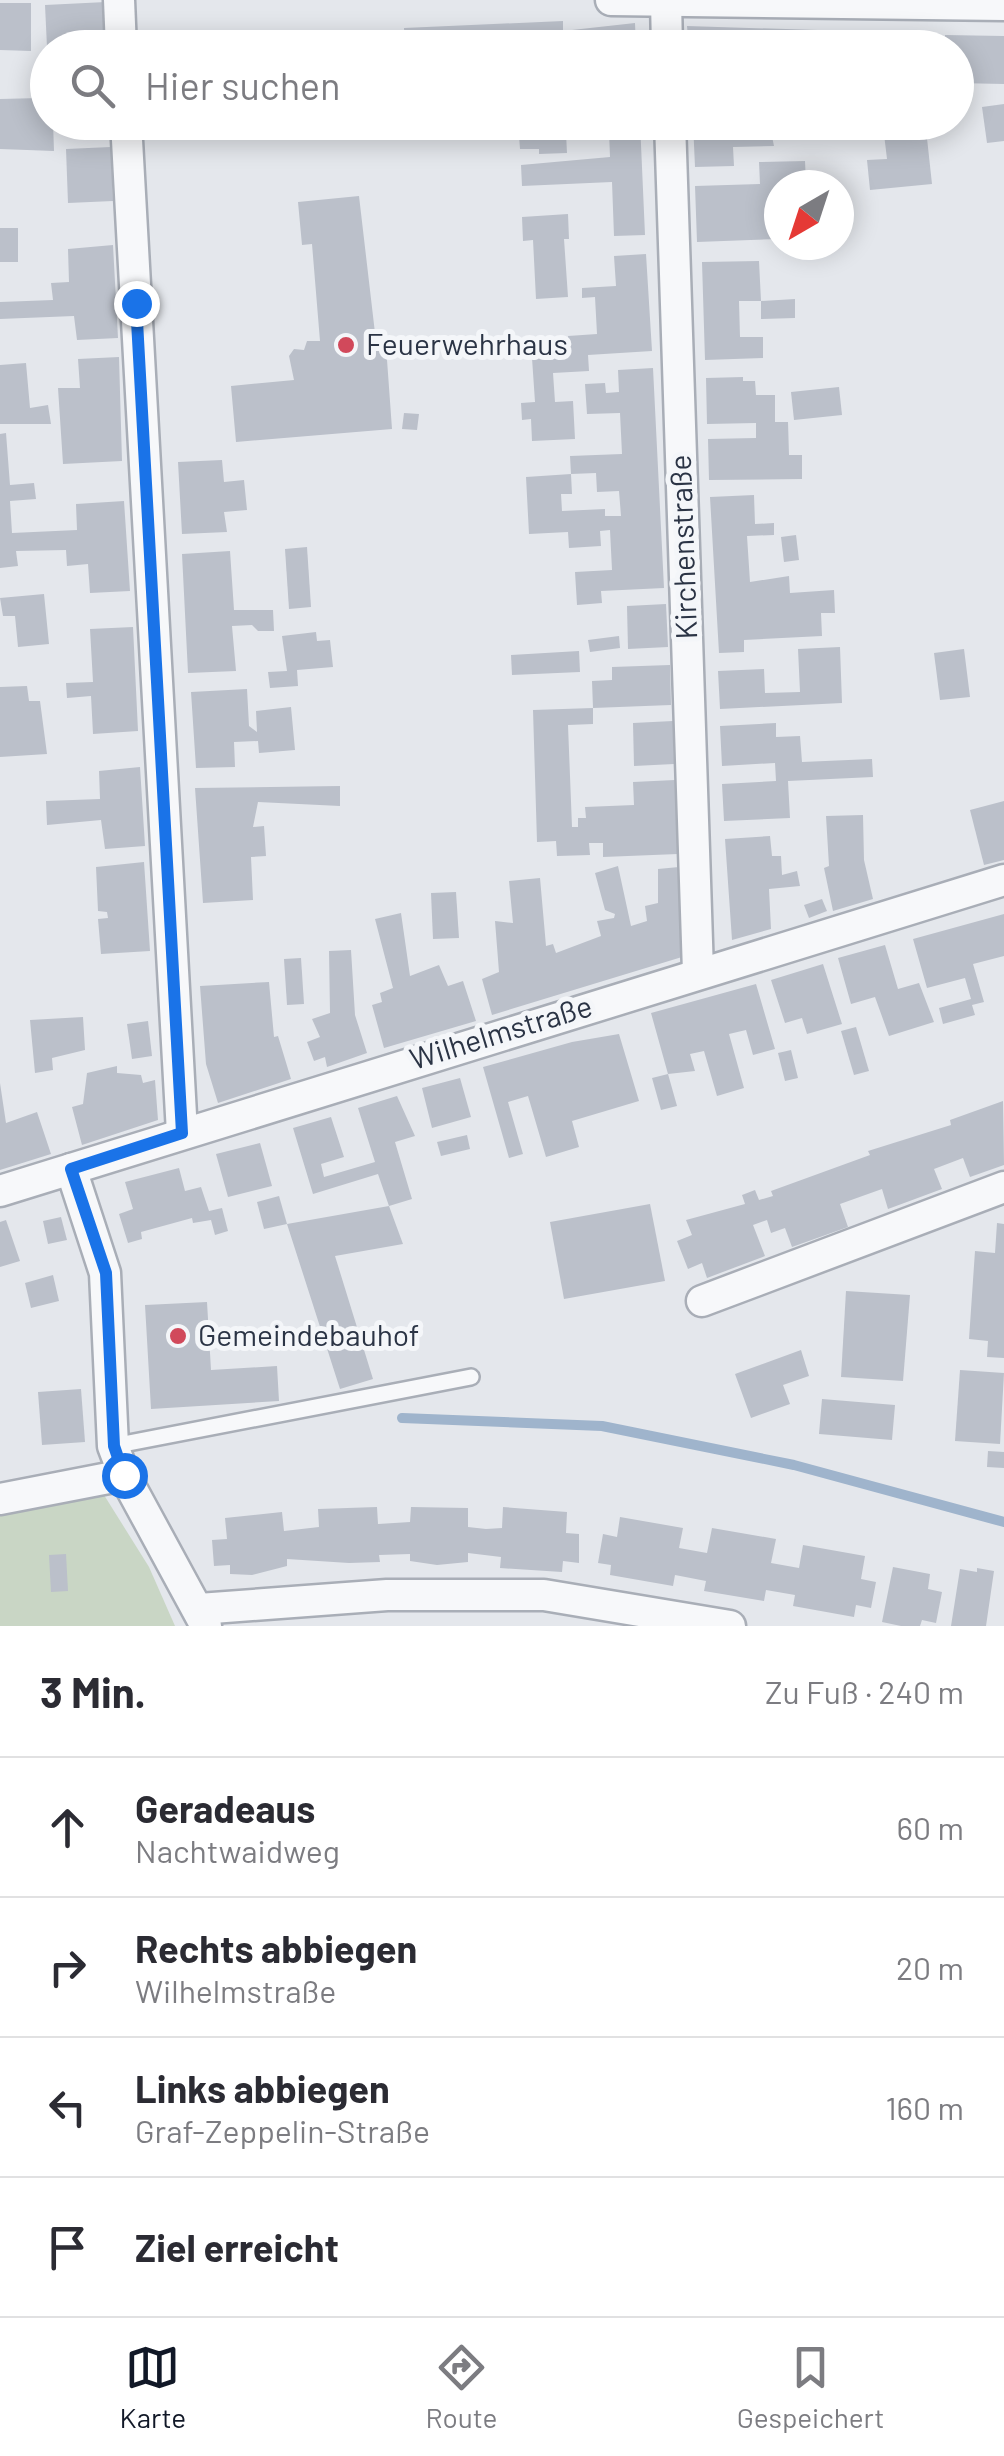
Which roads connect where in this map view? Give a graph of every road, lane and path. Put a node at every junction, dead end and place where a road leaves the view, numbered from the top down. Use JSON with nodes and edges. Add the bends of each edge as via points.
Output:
{"nodes":[{"id":1,"x":119,"y":0,"type":"edge"},
{"id":2,"x":610,"y":0,"type":"edge"},
{"id":3,"x":666,"y":1,"type":"edge"},
{"id":4,"x":1004,"y":5,"type":"edge"},
{"id":5,"x":120,"y":30,"type":"edge"},
{"id":6,"x":667,"y":30,"type":"edge"},
{"id":7,"x":127,"y":140,"type":"edge"},
{"id":8,"x":671,"y":140,"type":"edge"},
{"id":9,"x":1004,"y":880,"type":"edge"},
{"id":10,"x":698,"y":972,"type":"junction"},
{"id":11,"x":182,"y":1133,"type":"junction"},
{"id":12,"x":71,"y":1169,"type":"junction"},
{"id":13,"x":1004,"y":1188,"type":"edge"},
{"id":14,"x":0,"y":1192,"type":"edge"},
{"id":15,"x":702,"y":1302,"type":"dead end"},
{"id":16,"x":471,"y":1377,"type":"dead end"},
{"id":17,"x":114,"y":1446,"type":"junction"},
{"id":18,"x":124,"y":1475,"type":"junction"},
{"id":19,"x":0,"y":1499,"type":"edge"},
{"id":20,"x":202,"y":1618,"type":"edge"},
{"id":21,"x":730,"y":1626,"type":"edge"}],
"edges":[{"from":1,"to":5,"type":"street"},
{"from":2,"to":3,"type":"street"},
{"from":3,"to":4,"type":"street"},
{"from":3,"to":6,"type":"street"},
{"from":7,"to":11,"type":"street"},
{"from":8,"to":10,"type":"street","name":"Kirchenstraße"},
{"from":9,"to":10,"type":"street","name":"Wilhelmstraße"},
{"from":10,"to":11,"type":"street","name":"Wilhelmstraße"},
{"from":11,"to":12,"type":"street","name":"Wilhelmstraße"},
{"from":12,"to":14,"type":"street","name":"Wilhelmstraße"},
{"from":12,"to":17,"type":"street","via":[[106,1273]]},
{"from":13,"to":15,"type":"street"},
{"from":16,"to":17,"type":"lane"},
{"from":17,"to":18,"type":"street"},
{"from":18,"to":19,"type":"street"},
{"from":18,"to":20,"type":"street"},
{"from":20,"to":21,"type":"street","via":[[387,1594],[544,1595]]}]}
